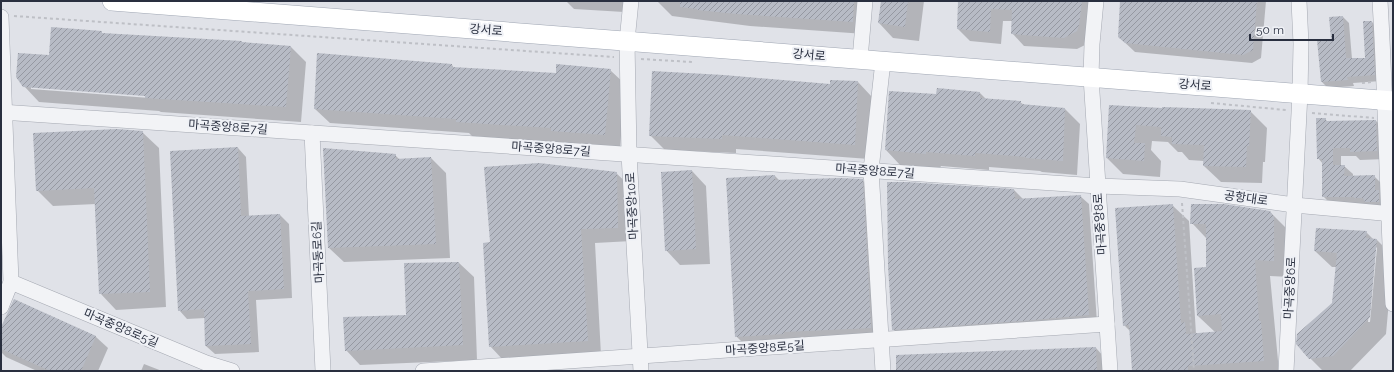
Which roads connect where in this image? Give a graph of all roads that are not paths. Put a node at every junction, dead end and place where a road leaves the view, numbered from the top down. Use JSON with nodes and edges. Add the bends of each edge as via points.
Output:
{"nodes":[{"id":1,"x":112,"y":1,"type":"edge"},
{"id":2,"x":632,"y":1,"type":"edge"},
{"id":3,"x":865,"y":1,"type":"edge"},
{"id":4,"x":1096,"y":1,"type":"edge"},
{"id":5,"x":1299,"y":1,"type":"edge"},
{"id":6,"x":1380,"y":1,"type":"edge"},
{"id":7,"x":133,"y":2,"type":"edge"},
{"id":8,"x":1,"y":17,"type":"edge"},
{"id":9,"x":627,"y":50,"type":"junction"},
{"id":10,"x":860,"y":59,"type":"junction"},
{"id":11,"x":883,"y":61,"type":"junction"},
{"id":12,"x":1090,"y":77,"type":"junction"},
{"id":13,"x":1389,"y":100,"type":"edge"},
{"id":14,"x":1299,"y":102,"type":"junction"},
{"id":15,"x":3,"y":112,"type":"edge"},
{"id":16,"x":312,"y":133,"type":"junction"},
{"id":17,"x":629,"y":154,"type":"junction"},
{"id":18,"x":871,"y":170,"type":"junction"},
{"id":19,"x":1098,"y":186,"type":"junction"},
{"id":20,"x":1294,"y":205,"type":"junction"},
{"id":21,"x":1390,"y":214,"type":"edge"},
{"id":22,"x":11,"y":282,"type":"junction"},
{"id":23,"x":1393,"y":304,"type":"edge"},
{"id":24,"x":1,"y":307,"type":"edge"},
{"id":25,"x":1107,"y":324,"type":"junction"},
{"id":26,"x":881,"y":340,"type":"junction"},
{"id":27,"x":641,"y":364,"type":"edge"},
{"id":28,"x":232,"y":371,"type":"edge"},
{"id":29,"x":323,"y":371,"type":"edge"},
{"id":30,"x":423,"y":371,"type":"edge"},
{"id":31,"x":883,"y":371,"type":"edge"},
{"id":32,"x":1110,"y":371,"type":"edge"},
{"id":33,"x":1286,"y":371,"type":"edge"}],
"edges":[{"from":1,"to":7,"type":"main road","name":"강서로"},
{"from":2,"to":9,"type":"street","name":"마곡중앙10로"},
{"from":3,"to":10,"type":"street"},
{"from":4,"to":12,"type":"street"},
{"from":5,"to":14,"type":"street"},
{"from":6,"to":13,"type":"street"},
{"from":7,"to":9,"type":"main road","name":"강서로"},
{"from":8,"to":15,"type":"street"},
{"from":9,"to":10,"type":"main road","name":"강서로"},
{"from":9,"to":17,"type":"street","name":"마곡중앙10로"},
{"from":10,"to":11,"type":"main road","name":"강서로"},
{"from":11,"to":12,"type":"main road","name":"강서로"},
{"from":11,"to":18,"type":"street"},
{"from":12,"to":14,"type":"main road","name":"강서로"},
{"from":12,"to":19,"type":"street","name":"마곡중앙8로"},
{"from":13,"to":14,"type":"main road","name":"강서로"},
{"from":13,"to":21,"type":"street","via":[[1386,119]]},
{"from":14,"to":20,"type":"street"},
{"from":15,"to":16,"type":"street","name":"마곡중앙8로7길"},
{"from":15,"to":22,"type":"street"},
{"from":16,"to":17,"type":"street","name":"마곡중앙8로7길"},
{"from":16,"to":29,"type":"street","name":"마곡동로6길"},
{"from":17,"to":18,"type":"street","name":"마곡중앙8로7길"},
{"from":17,"to":27,"type":"street","name":"마곡중앙10로"},
{"from":18,"to":19,"type":"street","name":"마곡중앙8로7길"},
{"from":18,"to":26,"type":"street"},
{"from":19,"to":20,"type":"street","name":"공항대로","via":[[1180,189]]},
{"from":19,"to":25,"type":"street","name":"마곡중앙8로"},
{"from":20,"to":21,"type":"street","name":"공항대로"},
{"from":20,"to":33,"type":"street","name":"마곡중앙6로"},
{"from":21,"to":23,"type":"street"},
{"from":22,"to":24,"type":"street"},
{"from":22,"to":28,"type":"street","name":"마곡중앙8로5길","via":[[206,363]]},
{"from":25,"to":26,"type":"street","name":"마곡중앙8로5길"},
{"from":25,"to":32,"type":"street","name":"마곡중앙8로"},
{"from":26,"to":27,"type":"street","name":"마곡중앙8로5길"},
{"from":26,"to":31,"type":"street"},
{"from":27,"to":30,"type":"street","name":"마곡중앙8로5길"}]}
